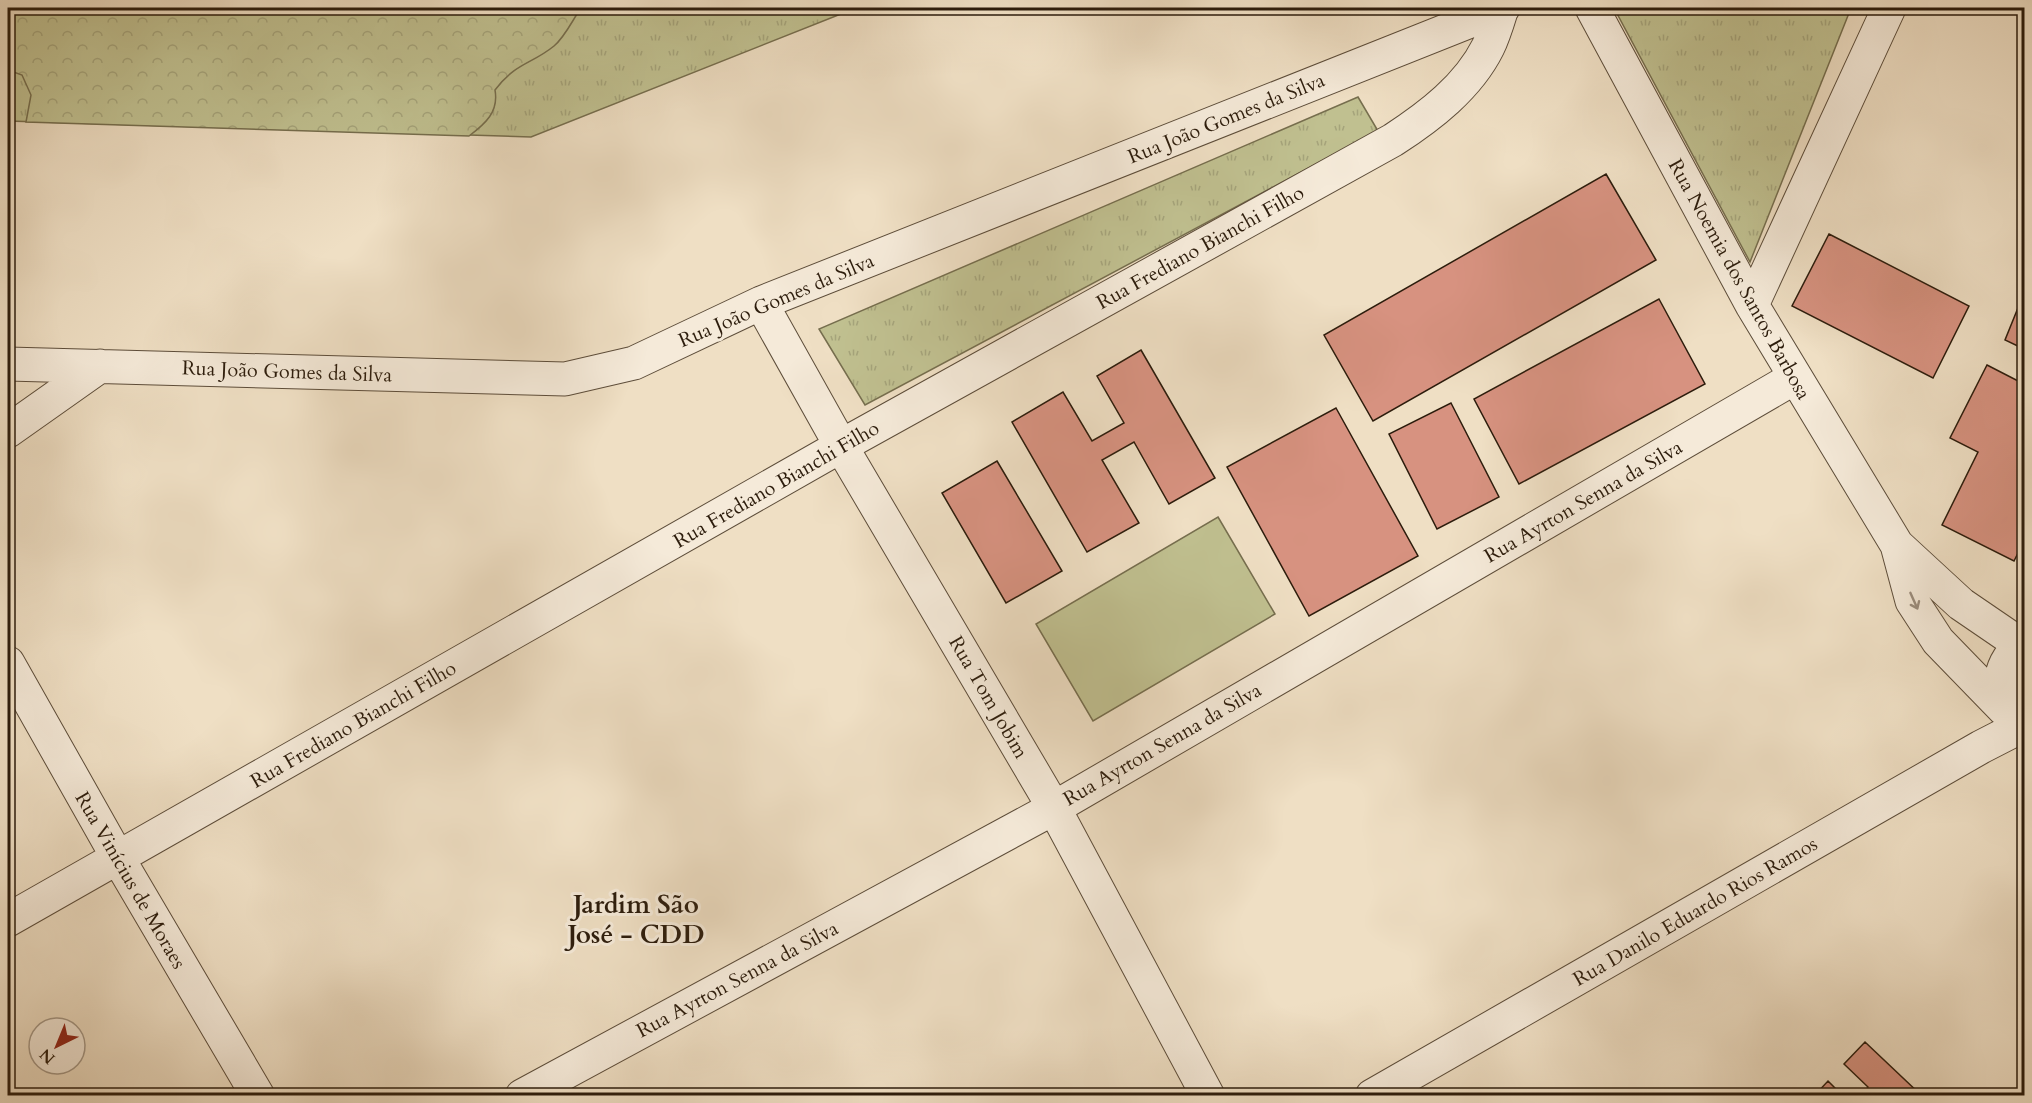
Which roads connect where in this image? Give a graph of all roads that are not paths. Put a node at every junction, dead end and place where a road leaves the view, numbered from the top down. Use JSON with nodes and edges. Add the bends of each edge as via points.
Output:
{"nodes":[{"id":1,"x":1502,"y":8,"type":"edge"},
{"id":2,"x":1592,"y":8,"type":"edge"},
{"id":3,"x":1889,"y":8,"type":"edge"},
{"id":4,"x":761,"y":303,"type":"junction"},
{"id":5,"x":1752,"y":305,"type":"junction"},
{"id":6,"x":8,"y":364,"type":"edge"},
{"id":7,"x":100,"y":366,"type":"junction"},
{"id":8,"x":1794,"y":378,"type":"junction"},
{"id":9,"x":8,"y":431,"type":"edge"},
{"id":10,"x":841,"y":446,"type":"junction"},
{"id":11,"x":1897,"y":545,"type":"junction"},
{"id":12,"x":2023,"y":645,"type":"edge"},
{"id":13,"x":8,"y":663,"type":"edge"},
{"id":14,"x":2016,"y":723,"type":"edge"},
{"id":15,"x":1054,"y":807,"type":"junction"},
{"id":16,"x":118,"y":858,"type":"junction"},
{"id":17,"x":8,"y":920,"type":"edge"},
{"id":18,"x":258,"y":1095,"type":"edge"},
{"id":19,"x":522,"y":1095,"type":"edge"},
{"id":20,"x":1208,"y":1095,"type":"edge"},
{"id":21,"x":1372,"y":1095,"type":"edge"}],
"edges":[{"from":1,"to":4,"type":"street","name":"Rua João Gomes da Silva"},
{"from":1,"to":10,"type":"street","name":"Rua Frediano Bianchi Filho","via":[[1487,48],[1463,82],[1432,115],[1383,146]]},
{"from":2,"to":5,"type":"street","name":"Rua Noemia dos Santos Barbosa"},
{"from":3,"to":5,"type":"street"},
{"from":4,"to":7,"type":"street","name":"Rua João Gomes da Silva","via":[[634,363],[565,379]]},
{"from":4,"to":10,"type":"street","name":"Rua Tom Jobim"},
{"from":5,"to":8,"type":"street","name":"Rua Noemia dos Santos Barbosa"},
{"from":6,"to":7,"type":"street","name":"Rua João Gomes da Silva"},
{"from":7,"to":9,"type":"street"},
{"from":8,"to":11,"type":"street","name":"Rua Noemia dos Santos Barbosa"},
{"from":8,"to":15,"type":"street","name":"Rua Ayrton Senna da Silva"},
{"from":10,"to":15,"type":"street","name":"Rua Tom Jobim"},
{"from":10,"to":16,"type":"street","name":"Rua Frediano Bianchi Filho"},
{"from":11,"to":12,"type":"street","name":"Rua Noemia dos Santos Barbosa","via":[[1960,604]]},
{"from":11,"to":14,"type":"street","name":"Rua Noemia dos Santos Barbosa","one_way":true,"via":[[1912,601],[1932,631]]},
{"from":12,"to":14,"type":"street","via":[[2006,664],[2000,686]]},
{"from":13,"to":16,"type":"street","name":"Rua Vinícius de Moraes"},
{"from":14,"to":21,"type":"street","name":"Rua Danilo Eduardo Rios Ramos","via":[[1981,747]]},
{"from":15,"to":19,"type":"street","name":"Rua Ayrton Senna da Silva"},
{"from":15,"to":20,"type":"street","name":"Rua Tom Jobim"},
{"from":16,"to":17,"type":"street","name":"Rua Frediano Bianchi Filho"},
{"from":16,"to":18,"type":"street","name":"Rua Vinícius de Moraes"}]}
